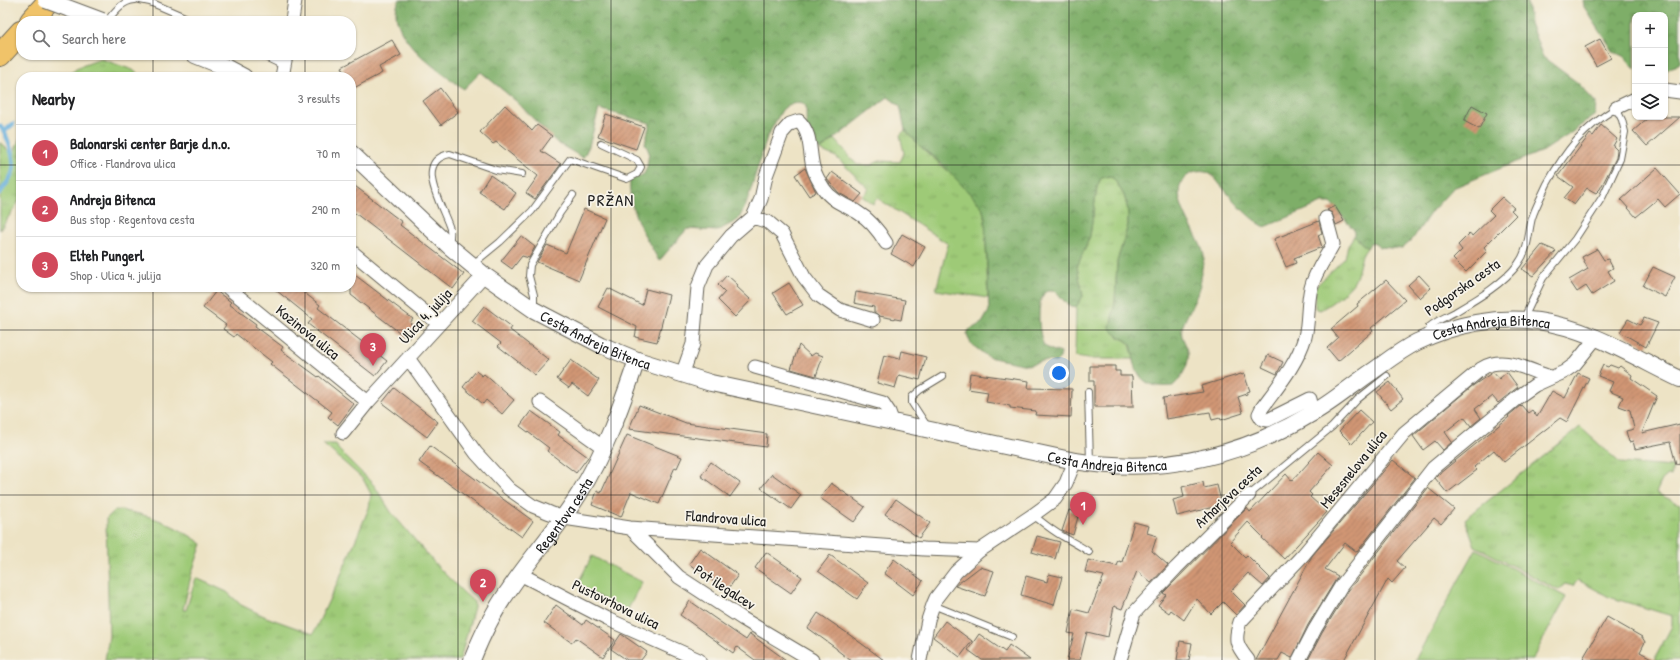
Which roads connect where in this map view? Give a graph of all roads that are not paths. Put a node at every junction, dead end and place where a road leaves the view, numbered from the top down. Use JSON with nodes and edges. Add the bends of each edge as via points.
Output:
{"nodes":[{"id":1,"x":135,"y":0,"type":"edge"},
{"id":2,"x":140,"y":0,"type":"edge"},
{"id":3,"x":295,"y":0,"type":"edge"},
{"id":4,"x":41,"y":10,"type":"edge"},
{"id":5,"x":74,"y":16,"type":"edge"},
{"id":6,"x":111,"y":16,"type":"edge"},
{"id":7,"x":182,"y":16,"type":"edge"},
{"id":8,"x":293,"y":16,"type":"edge"},
{"id":9,"x":16,"y":37,"type":"edge"},
{"id":10,"x":0,"y":55,"type":"edge"},
{"id":11,"x":207,"y":60,"type":"edge"},
{"id":12,"x":271,"y":60,"type":"edge"},
{"id":13,"x":284,"y":66,"type":"edge"},
{"id":14,"x":235,"y":72,"type":"edge"},
{"id":15,"x":1668,"y":90,"type":"edge"},
{"id":16,"x":1680,"y":92,"type":"edge"},
{"id":17,"x":1632,"y":100,"type":"edge"},
{"id":18,"x":1616,"y":108,"type":"junction"},
{"id":19,"x":601,"y":143,"type":"dead end"},
{"id":20,"x":356,"y":158,"type":"edge"},
{"id":21,"x":522,"y":174,"type":"dead end"},
{"id":22,"x":573,"y":196,"type":"dead end"},
{"id":23,"x":753,"y":217,"type":"junction"},
{"id":24,"x":1326,"y":218,"type":"dead end"},
{"id":25,"x":886,"y":243,"type":"dead end"},
{"id":26,"x":449,"y":246,"type":"junction"},
{"id":27,"x":356,"y":255,"type":"edge"},
{"id":28,"x":472,"y":265,"type":"junction"},
{"id":29,"x":484,"y":275,"type":"junction"},
{"id":30,"x":233,"y":292,"type":"edge"},
{"id":31,"x":534,"y":310,"type":"junction"},
{"id":32,"x":873,"y":320,"type":"dead end"},
{"id":33,"x":1523,"y":320,"type":"junction"},
{"id":34,"x":439,"y":324,"type":"junction"},
{"id":35,"x":1432,"y":335,"type":"junction"},
{"id":36,"x":1596,"y":338,"type":"junction"},
{"id":37,"x":408,"y":358,"type":"junction"},
{"id":38,"x":637,"y":360,"type":"junction"},
{"id":39,"x":755,"y":367,"type":"dead end"},
{"id":40,"x":682,"y":375,"type":"junction"},
{"id":41,"x":943,"y":376,"type":"dead end"},
{"id":42,"x":1387,"y":376,"type":"dead end"},
{"id":43,"x":1550,"y":377,"type":"junction"},
{"id":44,"x":1680,"y":379,"type":"edge"},
{"id":45,"x":1088,"y":392,"type":"dead end"},
{"id":46,"x":368,"y":402,"type":"junction"},
{"id":47,"x":540,"y":402,"type":"dead end"},
{"id":48,"x":1313,"y":413,"type":"junction"},
{"id":49,"x":893,"y":423,"type":"junction"},
{"id":50,"x":931,"y":431,"type":"junction"},
{"id":51,"x":343,"y":433,"type":"dead end"},
{"id":52,"x":604,"y":448,"type":"junction"},
{"id":53,"x":1083,"y":462,"type":"junction"},
{"id":54,"x":1249,"y":495,"type":"joint"},
{"id":55,"x":1033,"y":515,"type":"junction"},
{"id":56,"x":564,"y":518,"type":"junction"},
{"id":57,"x":630,"y":528,"type":"junction"},
{"id":58,"x":979,"y":551,"type":"junction"},
{"id":59,"x":1089,"y":552,"type":"dead end"},
{"id":60,"x":520,"y":574,"type":"junction"},
{"id":61,"x":933,"y":605,"type":"junction"},
{"id":62,"x":1012,"y":637,"type":"dead end"},
{"id":63,"x":923,"y":659,"type":"edge"},
{"id":64,"x":472,"y":660,"type":"edge"},
{"id":65,"x":699,"y":660,"type":"edge"},
{"id":66,"x":812,"y":660,"type":"edge"},
{"id":67,"x":1120,"y":660,"type":"edge"},
{"id":68,"x":1248,"y":660,"type":"edge"},
{"id":69,"x":1299,"y":660,"type":"edge"}],
"edges":[{"from":1,"to":6,"type":"lane","via":[[129,0],[121,5]]},
{"from":2,"to":7,"type":"lane"},
{"from":3,"to":8,"type":"street"},
{"from":4,"to":5,"type":"street","bridge":true},
{"from":9,"to":10,"type":"highway"},
{"from":11,"to":14,"type":"street"},
{"from":12,"to":13,"type":"lane"},
{"from":15,"to":16,"type":"street"},
{"from":17,"to":18,"type":"street","name":"Podgorska cesta"},
{"from":18,"to":33,"type":"lane","via":[[1625,132],[1618,165],[1603,196],[1575,239],[1543,278]]},
{"from":18,"to":35,"type":"lane","name":"Podgorska cesta","via":[[1597,120],[1582,134],[1559,163],[1538,201],[1532,218],[1530,237],[1519,263],[1480,296],[1429,327]]},
{"from":19,"to":28,"type":"lane","via":[[637,160],[641,167],[636,174],[627,179],[570,159],[532,212]]},
{"from":20,"to":26,"type":"street","name":"Cesta Andreja Bitenca"},
{"from":21,"to":26,"type":"lane","via":[[496,170],[450,154],[436,160],[432,169],[432,184],[451,231]]},
{"from":22,"to":31,"type":"lane","via":[[530,265]]},
{"from":23,"to":25,"type":"street","via":[[782,133],[790,124],[799,121],[806,128],[814,169],[825,190],[839,203],[858,212]]},
{"from":23,"to":32,"type":"street","via":[[768,222],[782,234],[804,277],[818,295],[840,310]]},
{"from":23,"to":40,"type":"street","via":[[731,236],[707,265],[698,287],[693,344]]},
{"from":24,"to":48,"type":"street","via":[[1333,244],[1314,277],[1305,337],[1284,379],[1259,414],[1262,419],[1268,420],[1310,399]]},
{"from":26,"to":28,"type":"street","name":"Cesta Andreja Bitenca"},
{"from":27,"to":34,"type":"street"},
{"from":28,"to":29,"type":"street","name":"Cesta Andreja Bitenca"},
{"from":29,"to":31,"type":"street","name":"Cesta Andreja Bitenca"},
{"from":29,"to":34,"type":"street","name":"Ulica 4. julija"},
{"from":30,"to":46,"type":"street","name":"Kozinova ulica"},
{"from":31,"to":38,"type":"street","name":"Cesta Andreja Bitenca","via":[[576,333]]},
{"from":33,"to":35,"type":"street","name":"Cesta Andreja Bitenca","via":[[1474,323]]},
{"from":33,"to":36,"type":"street","name":"Cesta Andreja Bitenca","via":[[1563,326]]},
{"from":34,"to":37,"type":"street","name":"Ulica 4. julija"},
{"from":35,"to":48,"type":"street","name":"Cesta Andreja Bitenca","via":[[1399,353]]},
{"from":36,"to":43,"type":"street","via":[[1575,364],[1564,372]]},
{"from":36,"to":44,"type":"street","name":"Cesta Andreja Bitenca"},
{"from":37,"to":46,"type":"street","name":"Ulica 4. julija"},
{"from":37,"to":56,"type":"street","name":"Flandrova ulica","via":[[476,454],[509,489],[533,506]]},
{"from":38,"to":40,"type":"street","name":"Cesta Andreja Bitenca"},
{"from":38,"to":52,"type":"street","name":"Regentova cesta"},
{"from":39,"to":49,"type":"street","via":[[883,403],[890,412]]},
{"from":40,"to":49,"type":"street","name":"Cesta Andreja Bitenca"},
{"from":41,"to":50,"type":"lane","via":[[912,397],[912,404]]},
{"from":42,"to":54,"type":"lane","name":"Arharjeva cesta","via":[[1358,399],[1332,427]]},
{"from":43,"to":68,"type":"street","name":"Mesesnelova ulica","via":[[1505,363],[1493,364],[1481,369],[1404,432],[1303,555],[1240,622],[1236,635],[1239,650]]},
{"from":43,"to":69,"type":"street","via":[[1522,394],[1433,468],[1341,586]]},
{"from":45,"to":53,"type":"lane"},
{"from":46,"to":51,"type":"street","name":"Ulica 4. julija"},
{"from":47,"to":52,"type":"street"},
{"from":48,"to":53,"type":"street","name":"Cesta Andreja Bitenca","via":[[1259,441],[1215,456],[1167,465],[1122,466]]},
{"from":49,"to":50,"type":"street","name":"Cesta Andreja Bitenca"},
{"from":50,"to":53,"type":"street","name":"Cesta Andreja Bitenca"},
{"from":52,"to":56,"type":"street","name":"Regentova cesta"},
{"from":53,"to":55,"type":"street","via":[[1055,499]]},
{"from":54,"to":67,"type":"street","name":"Arharjeva cesta","via":[[1134,613]]},
{"from":55,"to":58,"type":"street"},
{"from":55,"to":59,"type":"lane"},
{"from":56,"to":57,"type":"street","name":"Flandrova ulica"},
{"from":56,"to":60,"type":"street","name":"Regentova cesta"},
{"from":57,"to":58,"type":"street","name":"Flandrova ulica"},
{"from":57,"to":66,"type":"street","name":"Pot ilegalcev","via":[[679,577]]},
{"from":58,"to":61,"type":"street","via":[[956,572]]},
{"from":60,"to":64,"type":"street","name":"Regentova cesta","via":[[496,609]]},
{"from":60,"to":65,"type":"street","name":"Pustovrhova ulica","via":[[607,619]]},
{"from":61,"to":62,"type":"lane"},
{"from":61,"to":63,"type":"street"}]}
